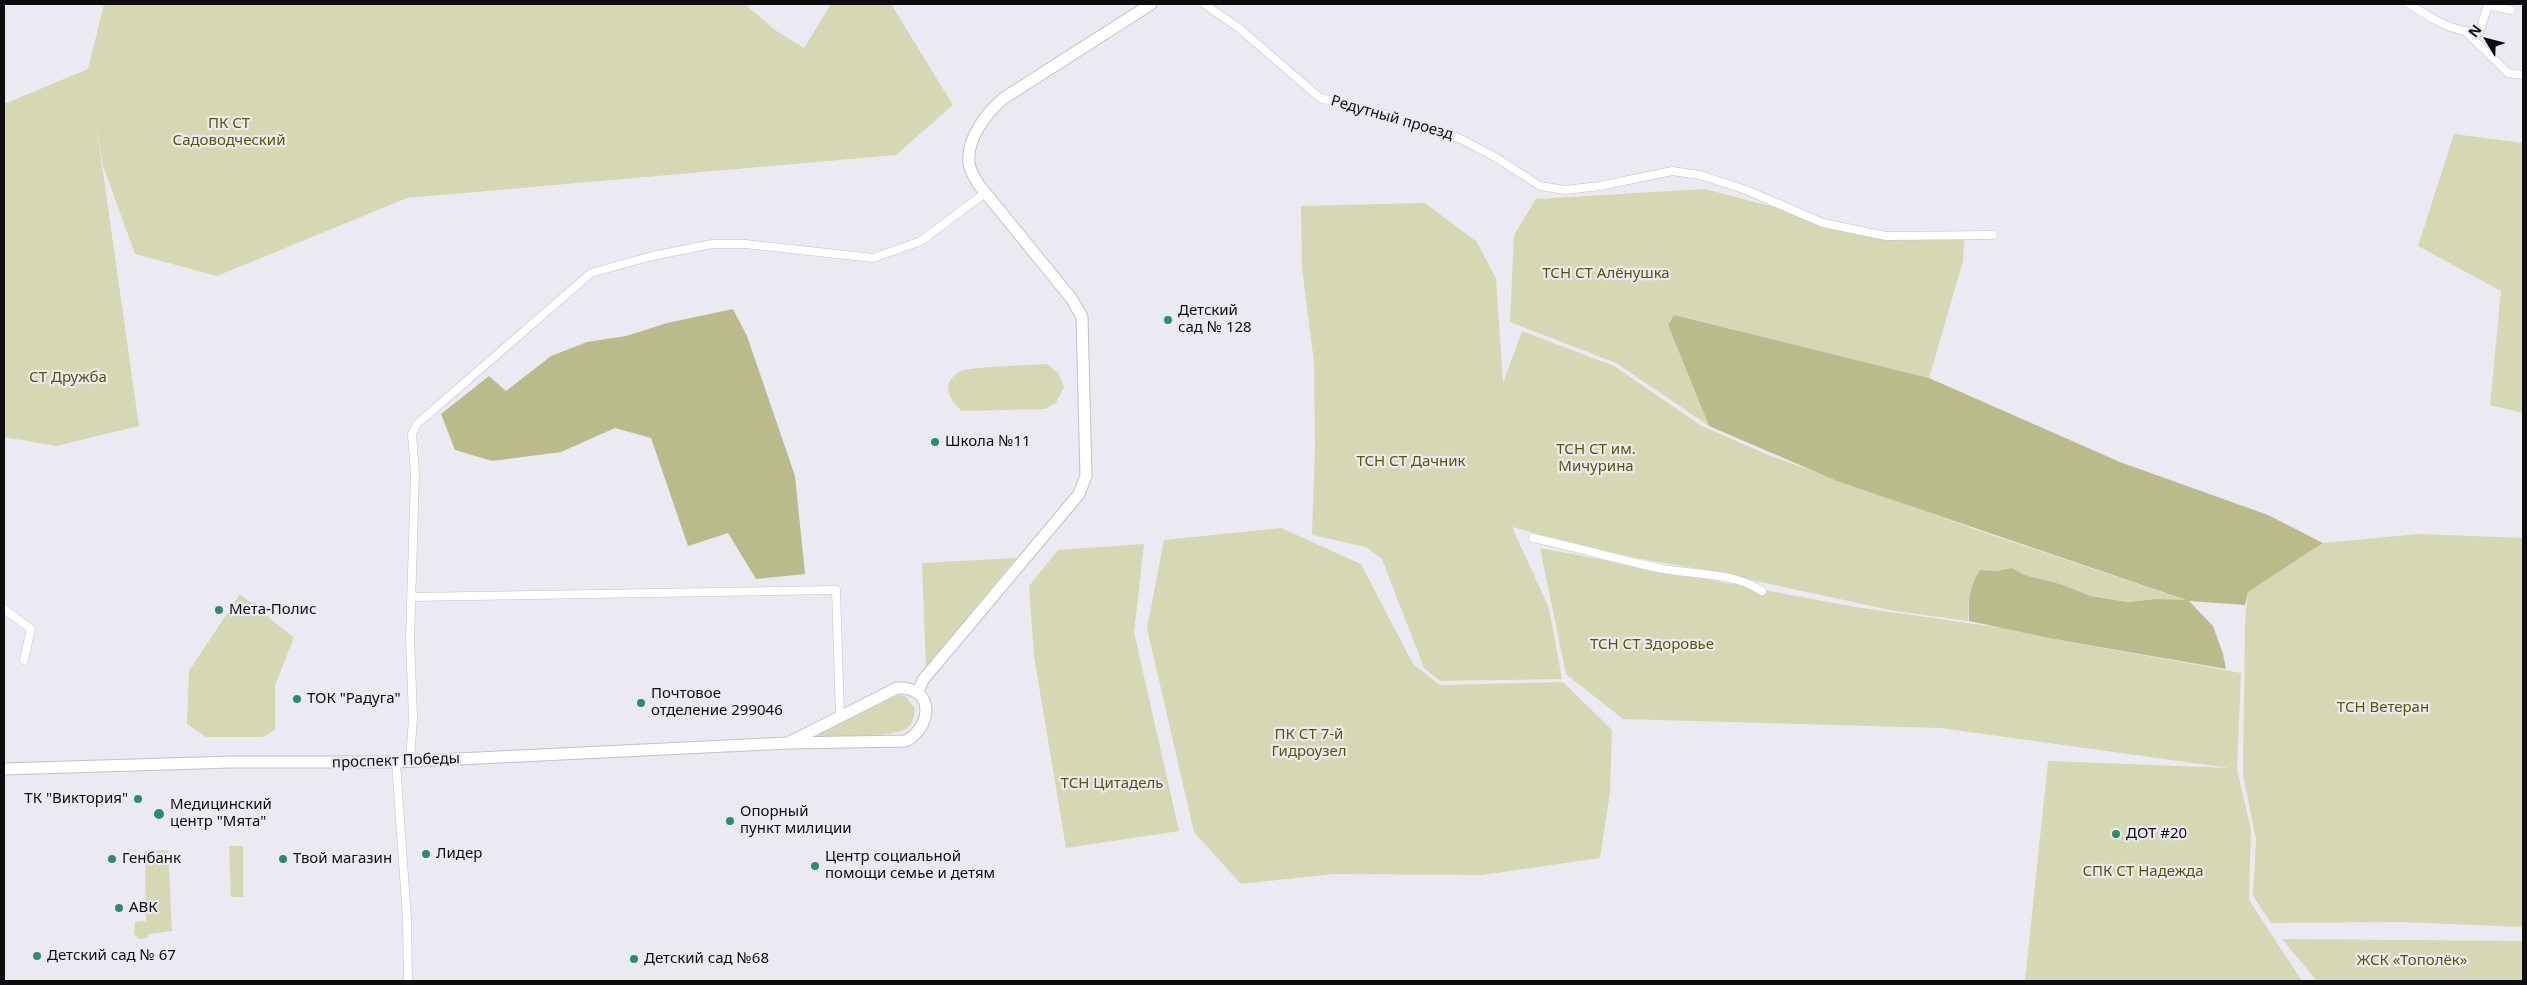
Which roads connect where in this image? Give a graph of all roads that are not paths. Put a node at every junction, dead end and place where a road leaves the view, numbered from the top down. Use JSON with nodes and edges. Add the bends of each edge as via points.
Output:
{"nodes":[{"id":1,"x":1151,"y":4,"type":"edge"},
{"id":2,"x":1204,"y":4,"type":"edge"},
{"id":3,"x":2409,"y":4,"type":"edge"},
{"id":4,"x":2487,"y":4,"type":"edge"},
{"id":5,"x":2511,"y":10,"type":"dead end"},
{"id":6,"x":2466,"y":32,"type":"junction"},
{"id":7,"x":2523,"y":75,"type":"edge"},
{"id":8,"x":985,"y":193,"type":"junction"},
{"id":9,"x":1993,"y":235,"type":"dead end"},
{"id":10,"x":1533,"y":538,"type":"dead end"},
{"id":11,"x":1762,"y":591,"type":"dead end"},
{"id":12,"x":411,"y":597,"type":"junction"},
{"id":13,"x":4,"y":608,"type":"edge"},
{"id":14,"x":24,"y":660,"type":"dead end"},
{"id":15,"x":918,"y":692,"type":"junction"},
{"id":16,"x":840,"y":715,"type":"junction"},
{"id":17,"x":788,"y":743,"type":"junction"},
{"id":18,"x":410,"y":761,"type":"junction"},
{"id":19,"x":396,"y":762,"type":"junction"},
{"id":20,"x":4,"y":769,"type":"edge"},
{"id":21,"x":408,"y":981,"type":"edge"}],
"edges":[{"from":1,"to":8,"type":"street","via":[[1029,81],[994,107],[977,130],[969,158],[971,172]]},
{"from":2,"to":9,"type":"street","name":"Редутный проезд","via":[[1239,28],[1320,98],[1459,138],[1540,186],[1565,190],[1672,171],[1700,175],[1746,190],[1822,223],[1886,236]]},
{"from":3,"to":6,"type":"street","via":[[2439,23]]},
{"from":4,"to":5,"type":"street"},
{"from":4,"to":6,"type":"street","via":[[2479,33]]},
{"from":6,"to":7,"type":"street","via":[[2508,73]]},
{"from":8,"to":12,"type":"street","via":[[921,242],[873,258],[745,244],[712,244],[590,273],[416,424]]},
{"from":8,"to":15,"type":"street","via":[[1066,291],[1082,317],[1086,476],[1079,494],[923,680]]},
{"from":10,"to":11,"type":"street","via":[[1661,568],[1704,572],[1750,584]]},
{"from":12,"to":16,"type":"street","via":[[836,590]]},
{"from":12,"to":18,"type":"street","via":[[413,717]]},
{"from":13,"to":14,"type":"street","via":[[31,629]]},
{"from":15,"to":16,"type":"street","name":"проспект Победы","via":[[897,688]]},
{"from":15,"to":17,"type":"street","name":"проспект Победы","via":[[925,702],[926,717],[921,729],[906,741]]},
{"from":16,"to":17,"type":"street","name":"проспект Победы"},
{"from":17,"to":18,"type":"street","name":"проспект Победы"},
{"from":18,"to":19,"type":"street","name":"проспект Победы"},
{"from":19,"to":20,"type":"street","name":"проспект Победы","via":[[231,762]]},
{"from":19,"to":21,"type":"street"}]}
